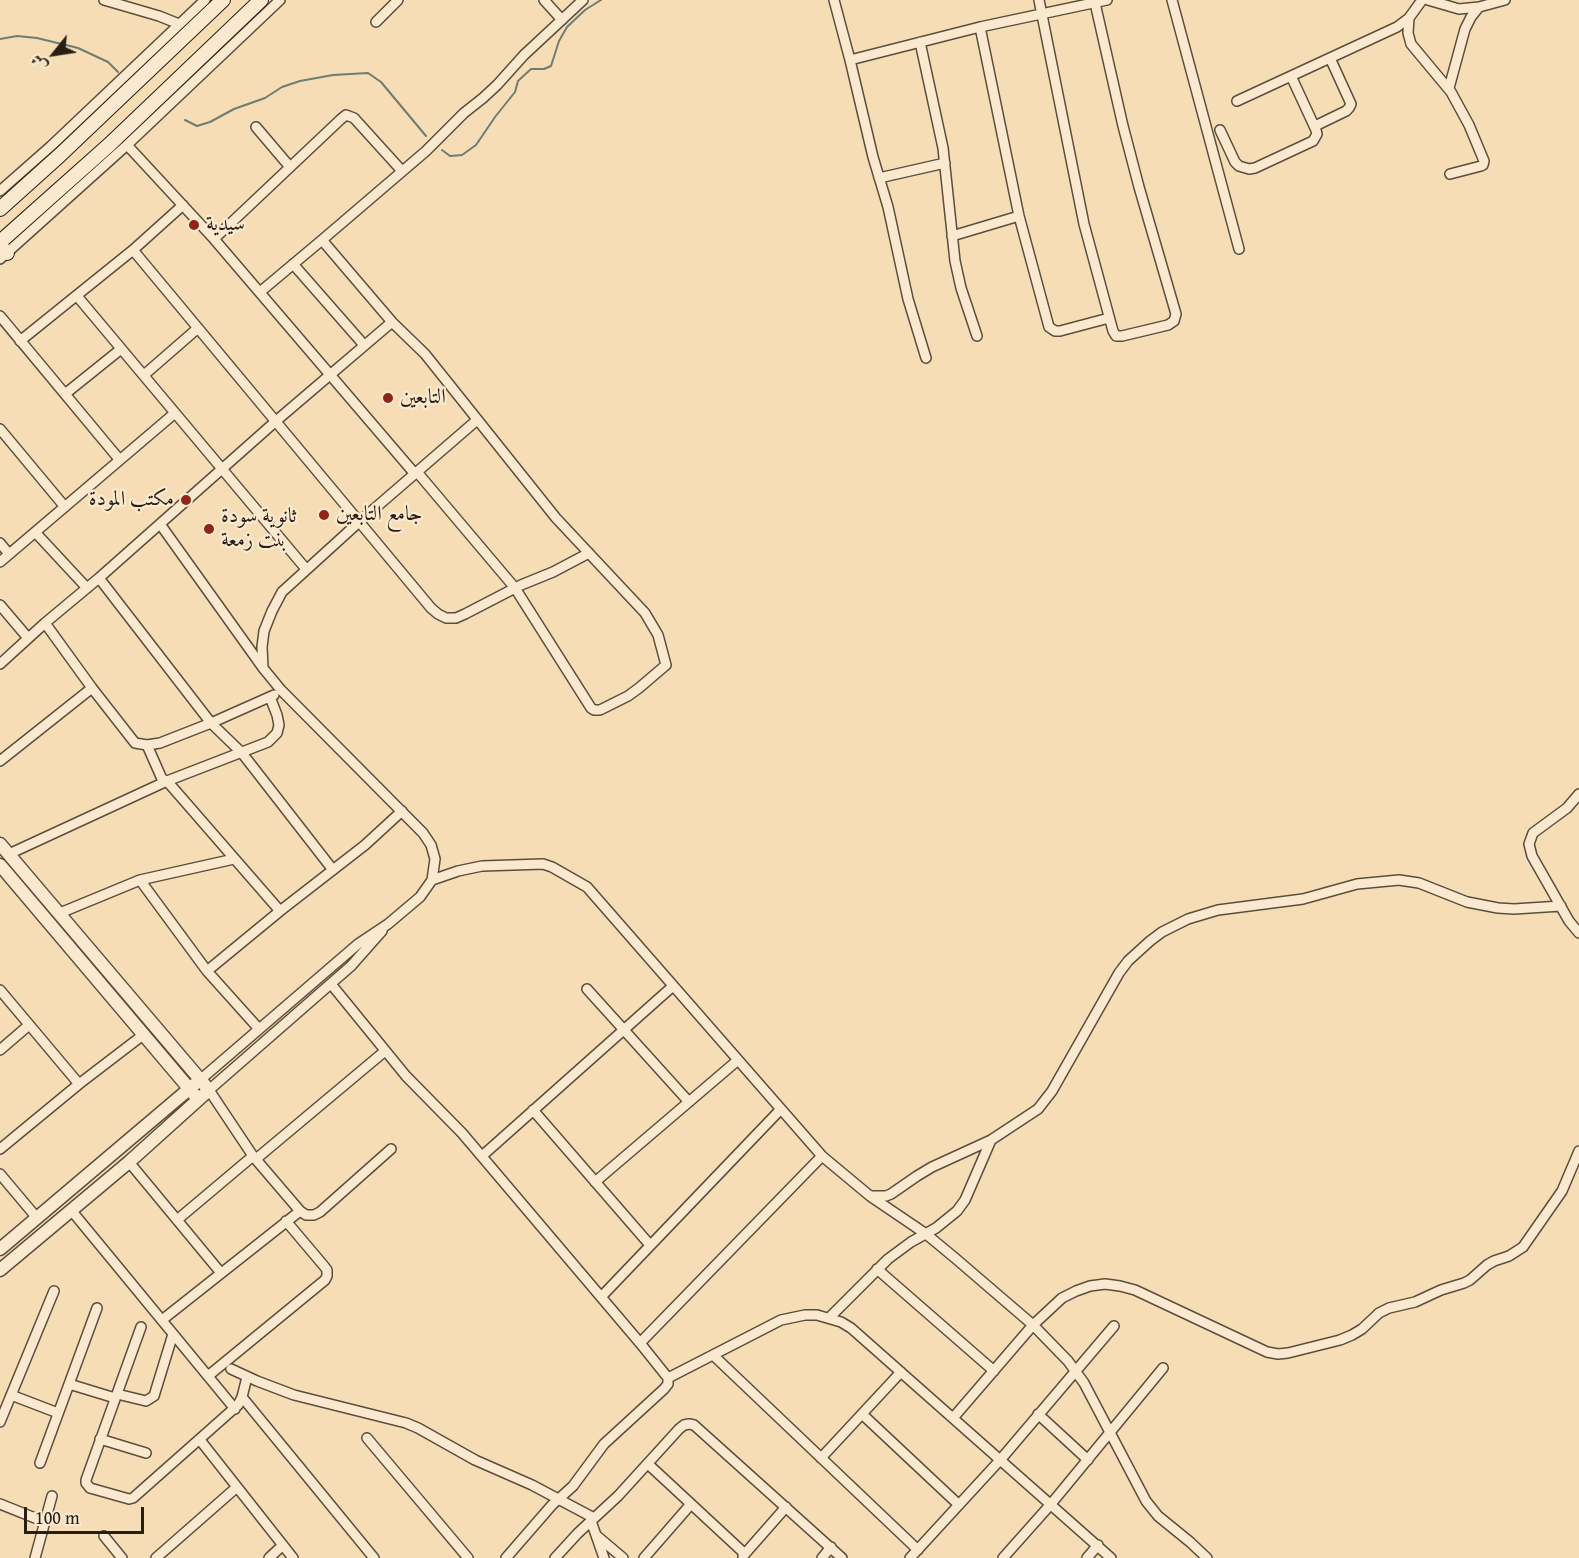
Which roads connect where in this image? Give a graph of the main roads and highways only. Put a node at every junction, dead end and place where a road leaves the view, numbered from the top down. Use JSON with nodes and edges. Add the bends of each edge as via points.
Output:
{"nodes":[{"id":1,"x":223,"y":0,"type":"edge"},
{"id":2,"x":261,"y":0,"type":"edge"},
{"id":3,"x":0,"y":209,"type":"edge"},
{"id":4,"x":2,"y":250,"type":"edge"}],
"edges":[{"from":1,"to":3,"type":"main road","via":[[56,151]]},
{"from":2,"to":4,"type":"main road"}]}
